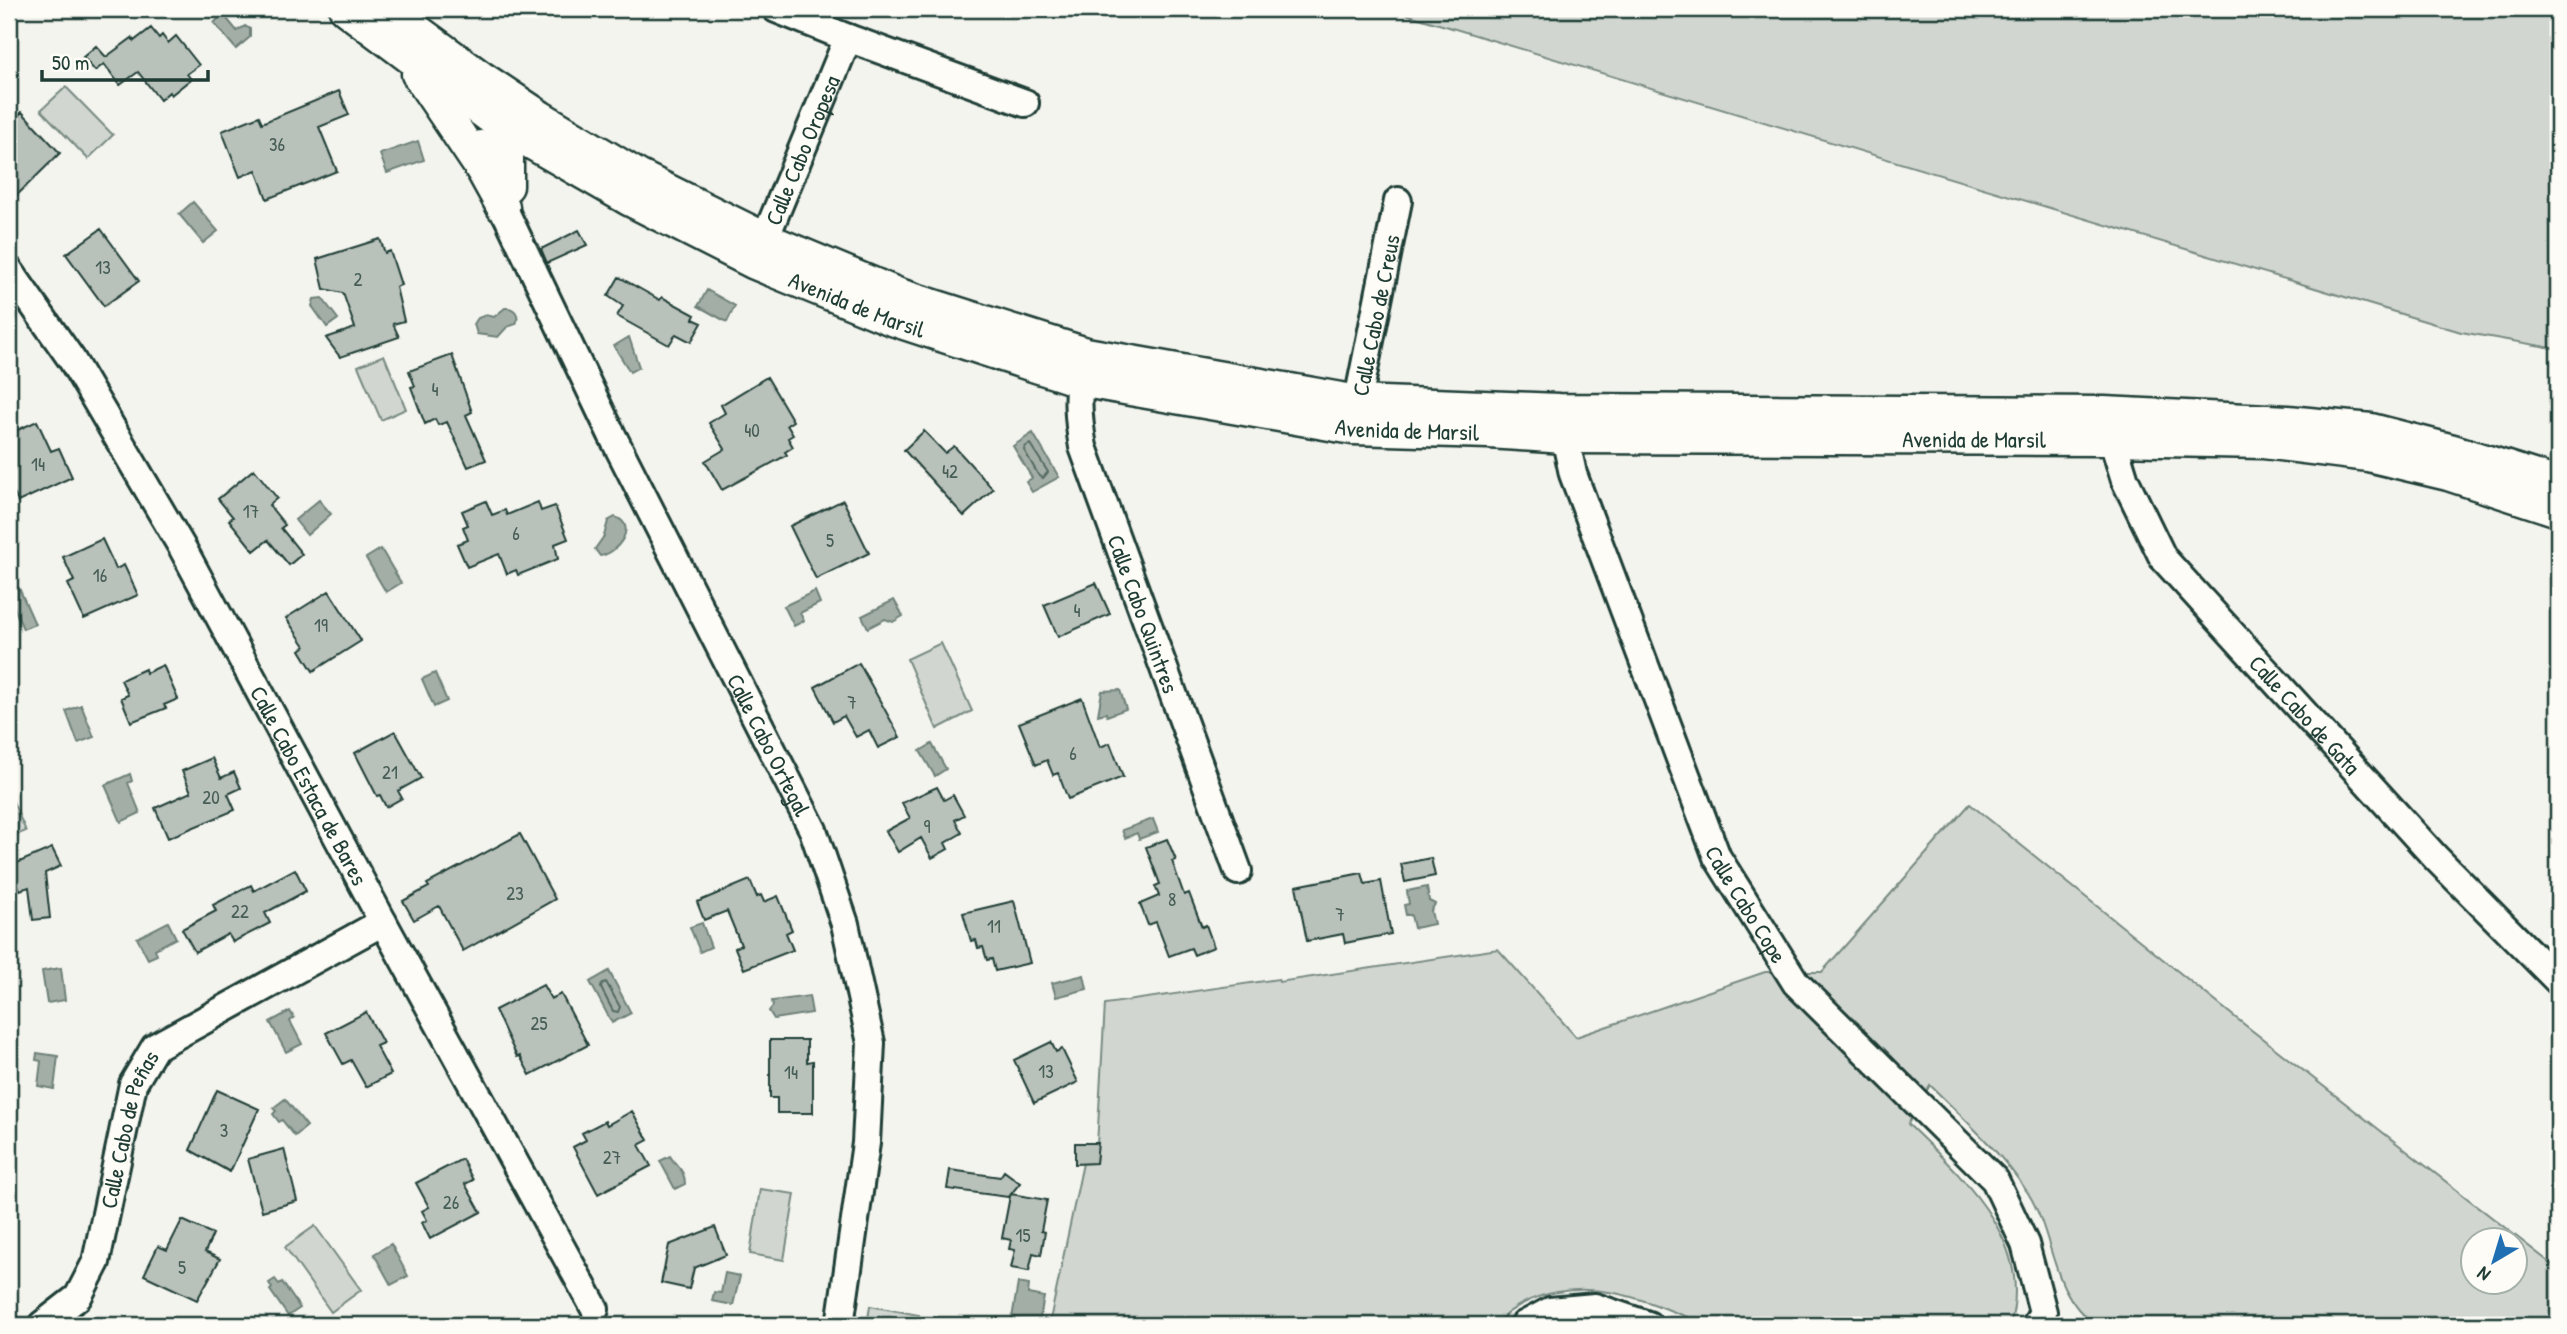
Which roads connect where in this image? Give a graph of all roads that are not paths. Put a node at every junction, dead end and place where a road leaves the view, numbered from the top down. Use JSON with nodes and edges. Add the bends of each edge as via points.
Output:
{"nodes":[{"id":1,"x":345,"y":9,"type":"edge"},
{"id":2,"x":387,"y":9,"type":"edge"},
{"id":3,"x":776,"y":9,"type":"edge"},
{"id":4,"x":848,"y":38,"type":"junction"},
{"id":5,"x":403,"y":53,"type":"junction"},
{"id":6,"x":480,"y":77,"type":"junction"},
{"id":7,"x":1026,"y":103,"type":"dead end"},
{"id":8,"x":540,"y":117,"type":"junction"},
{"id":9,"x":501,"y":125,"type":"junction"},
{"id":10,"x":556,"y":156,"type":"junction"},
{"id":11,"x":497,"y":187,"type":"junction"},
{"id":12,"x":1398,"y":201,"type":"dead end"},
{"id":13,"x":760,"y":251,"type":"junction"},
{"id":14,"x":9,"y":270,"type":"edge"},
{"id":15,"x":1082,"y":367,"type":"junction"},
{"id":16,"x":1355,"y":415,"type":"junction"},
{"id":17,"x":1562,"y":424,"type":"junction"},
{"id":18,"x":2108,"y":426,"type":"junction"},
{"id":19,"x":2558,"y":484,"type":"edge"},
{"id":20,"x":2558,"y":510,"type":"edge"},
{"id":21,"x":1238,"y":871,"type":"dead end"},
{"id":22,"x":383,"y":922,"type":"junction"},
{"id":23,"x":2558,"y":981,"type":"edge"},
{"id":24,"x":595,"y":1309,"type":"dead end"},
{"id":25,"x":2047,"y":1321,"type":"edge"},
{"id":26,"x":42,"y":1325,"type":"edge"},
{"id":27,"x":840,"y":1325,"type":"edge"},
{"id":28,"x":1524,"y":1325,"type":"edge"},
{"id":29,"x":1648,"y":1325,"type":"edge"}],
"edges":[{"from":1,"to":5,"type":"street","name":"Avenida de Marsil"},
{"from":2,"to":6,"type":"street","name":"Avenida de Marsil"},
{"from":3,"to":4,"type":"street"},
{"from":4,"to":7,"type":"street"},
{"from":4,"to":13,"type":"street","name":"Calle Cabo Oropesa"},
{"from":5,"to":9,"type":"street","name":"Avenida de Marsil"},
{"from":5,"to":11,"type":"street"},
{"from":6,"to":8,"type":"street","name":"Avenida de Marsil"},
{"from":6,"to":9,"type":"street"},
{"from":8,"to":9,"type":"street"},
{"from":8,"to":13,"type":"street","name":"Avenida de Marsil"},
{"from":9,"to":10,"type":"street","name":"Avenida de Marsil"},
{"from":9,"to":11,"type":"street","via":[[481,140]]},
{"from":10,"to":11,"type":"street"},
{"from":10,"to":13,"type":"street","name":"Avenida de Marsil","via":[[629,199]]},
{"from":11,"to":27,"type":"street","name":"Calle Cabo Ortegal","via":[[607,426],[813,830],[845,925],[871,1043],[866,1143]]},
{"from":12,"to":16,"type":"street","name":"Calle Cabo de Creus"},
{"from":13,"to":15,"type":"street","name":"Avenida de Marsil","via":[[899,295]]},
{"from":14,"to":22,"type":"street","name":"Calle Cabo Estaca de Bares","via":[[72,360],[183,549]]},
{"from":15,"to":16,"type":"street","name":"Avenida de Marsil"},
{"from":15,"to":21,"type":"street","name":"Calle Cabo Quintres","via":[[1077,411],[1083,447]]},
{"from":16,"to":17,"type":"street","name":"Avenida de Marsil"},
{"from":17,"to":18,"type":"street","name":"Avenida de Marsil"},
{"from":17,"to":25,"type":"street","name":"Calle Cabo Cope","via":[[1573,474],[1717,858],[1796,983],[1995,1180],[2025,1244]]},
{"from":18,"to":19,"type":"street","name":"Avenida de Marsil","via":[[2288,422],[2371,430],[2453,450]]},
{"from":18,"to":20,"type":"street","name":"Avenida de Marsil","via":[[2368,455],[2448,474]]},
{"from":18,"to":23,"type":"street","name":"Calle Cabo de Gata","via":[[2125,480],[2163,558],[2435,858]]},
{"from":22,"to":24,"type":"street","name":"Calle Cabo Estaca de Bares"},
{"from":22,"to":26,"type":"street","name":"Calle Cabo de Peñas","via":[[155,1047],[133,1084],[96,1262],[78,1297]]},
{"from":28,"to":29,"type":"street","via":[[1550,1311],[1595,1307]]}]}
